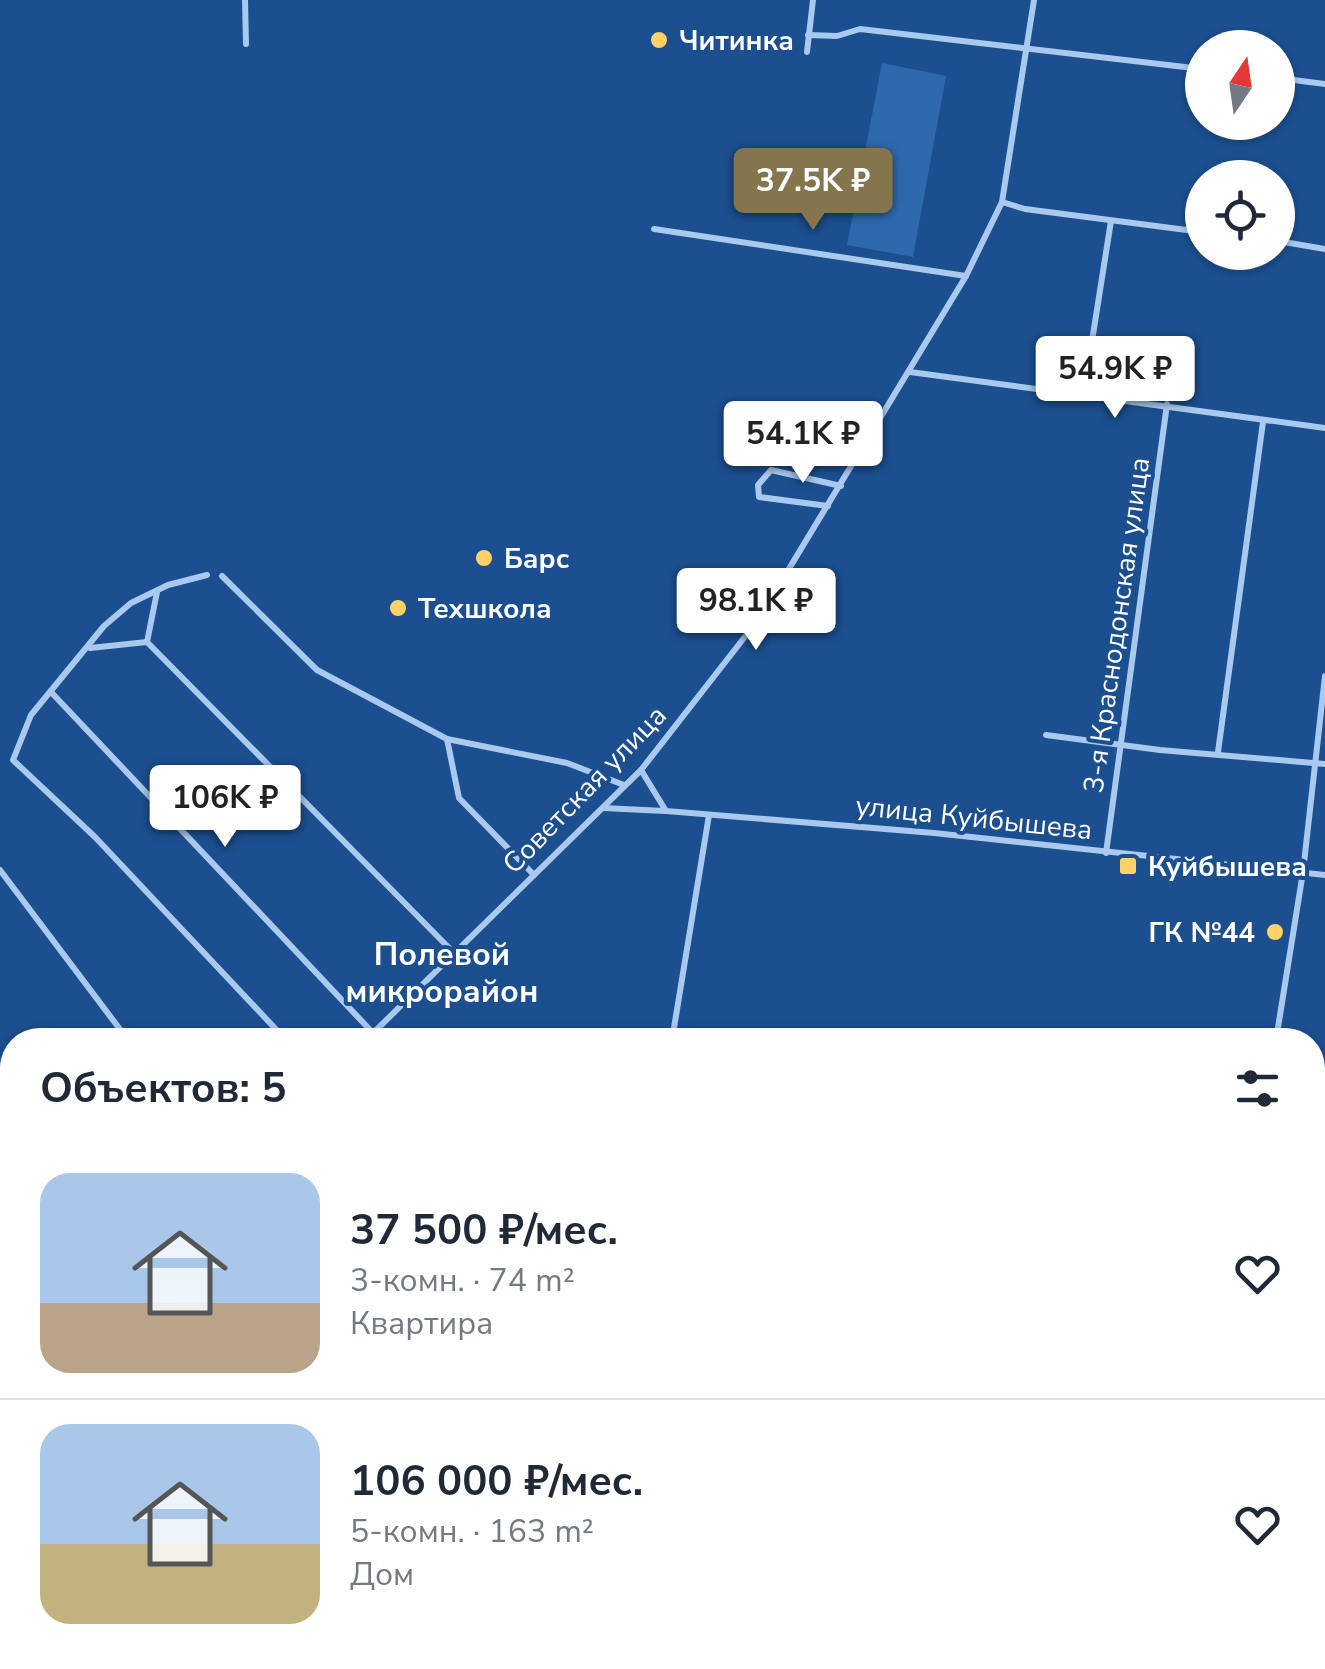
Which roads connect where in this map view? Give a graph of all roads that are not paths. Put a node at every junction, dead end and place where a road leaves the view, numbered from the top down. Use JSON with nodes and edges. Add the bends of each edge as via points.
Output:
{"nodes":[{"id":1,"x":245,"y":0,"type":"edge"},
{"id":2,"x":813,"y":0,"type":"edge"},
{"id":3,"x":1034,"y":0,"type":"edge"},
{"id":4,"x":808,"y":35,"type":"junction"},
{"id":5,"x":246,"y":44,"type":"dead end"},
{"id":6,"x":1026,"y":50,"type":"junction"},
{"id":7,"x":807,"y":52,"type":"dead end"},
{"id":8,"x":1185,"y":67,"type":"edge"},
{"id":9,"x":1295,"y":80,"type":"edge"},
{"id":10,"x":1325,"y":84,"type":"edge"},
{"id":11,"x":1002,"y":202,"type":"junction"},
{"id":12,"x":1111,"y":221,"type":"junction"},
{"id":13,"x":654,"y":229,"type":"dead end"},
{"id":14,"x":1185,"y":230,"type":"edge"},
{"id":15,"x":1295,"y":244,"type":"edge"},
{"id":16,"x":1325,"y":249,"type":"edge"},
{"id":17,"x":966,"y":276,"type":"junction"},
{"id":18,"x":910,"y":372,"type":"junction"},
{"id":19,"x":1083,"y":398,"type":"junction"},
{"id":20,"x":1167,"y":404,"type":"junction"},
{"id":21,"x":1263,"y":422,"type":"junction"},
{"id":22,"x":1325,"y":428,"type":"edge"},
{"id":23,"x":840,"y":486,"type":"junction"},
{"id":24,"x":828,"y":506,"type":"junction"},
{"id":25,"x":208,"y":574,"type":"dead end"},
{"id":26,"x":222,"y":576,"type":"dead end"},
{"id":27,"x":157,"y":592,"type":"junction"},
{"id":28,"x":147,"y":642,"type":"junction"},
{"id":29,"x":90,"y":648,"type":"junction"},
{"id":30,"x":1325,"y":676,"type":"edge"},
{"id":31,"x":52,"y":692,"type":"junction"},
{"id":32,"x":1046,"y":734,"type":"dead end"},
{"id":33,"x":447,"y":739,"type":"junction"},
{"id":34,"x":1123,"y":746,"type":"junction"},
{"id":35,"x":1218,"y":752,"type":"junction"},
{"id":36,"x":1314,"y":763,"type":"junction"},
{"id":37,"x":1325,"y":764,"type":"edge"},
{"id":38,"x":641,"y":770,"type":"junction"},
{"id":39,"x":624,"y":785,"type":"junction"},
{"id":40,"x":602,"y":808,"type":"junction"},
{"id":41,"x":666,"y":811,"type":"junction"},
{"id":42,"x":709,"y":815,"type":"junction"},
{"id":43,"x":1106,"y":853,"type":"junction"},
{"id":44,"x":0,"y":870,"type":"edge"},
{"id":45,"x":1303,"y":872,"type":"junction"},
{"id":46,"x":534,"y":875,"type":"junction"},
{"id":47,"x":1325,"y":875,"type":"edge"},
{"id":48,"x":454,"y":953,"type":"junction"},
{"id":49,"x":119,"y":1028,"type":"edge"},
{"id":50,"x":275,"y":1028,"type":"edge"},
{"id":51,"x":368,"y":1028,"type":"edge"},
{"id":52,"x":378,"y":1028,"type":"edge"},
{"id":53,"x":674,"y":1028,"type":"edge"},
{"id":54,"x":1278,"y":1028,"type":"edge"}],
"edges":[{"from":1,"to":5,"type":"street"},
{"from":2,"to":4,"type":"street"},
{"from":3,"to":6,"type":"street","name":"Советская улица"},
{"from":4,"to":6,"type":"street","via":[[860,29]]},
{"from":4,"to":7,"type":"street"},
{"from":6,"to":8,"type":"street"},
{"from":6,"to":11,"type":"street","name":"Советская улица"},
{"from":9,"to":10,"type":"street"},
{"from":11,"to":12,"type":"street"},
{"from":11,"to":17,"type":"street","name":"Советская улица"},
{"from":12,"to":14,"type":"street"},
{"from":12,"to":19,"type":"street"},
{"from":13,"to":17,"type":"street"},
{"from":15,"to":16,"type":"street"},
{"from":17,"to":18,"type":"street","name":"Советская улица"},
{"from":18,"to":19,"type":"street"},
{"from":18,"to":23,"type":"street","name":"Советская улица"},
{"from":19,"to":20,"type":"street"},
{"from":20,"to":21,"type":"street"},
{"from":20,"to":34,"type":"street","name":"3-я Краснодонская улица"},
{"from":21,"to":22,"type":"street"},
{"from":21,"to":35,"type":"street"},
{"from":23,"to":24,"type":"street","name":"Советская улица"},
{"from":23,"to":24,"type":"street","via":[[771,470],[758,485],[768,501]]},
{"from":24,"to":38,"type":"street","name":"Советская улица","via":[[758,620]]},
{"from":25,"to":27,"type":"street"},
{"from":26,"to":33,"type":"street","via":[[317,670]]},
{"from":27,"to":28,"type":"street"},
{"from":27,"to":29,"type":"street","via":[[131,603]]},
{"from":28,"to":29,"type":"street"},
{"from":28,"to":48,"type":"street"},
{"from":29,"to":31,"type":"street"},
{"from":30,"to":36,"type":"street"},
{"from":31,"to":50,"type":"street","via":[[31,715],[13,760]]},
{"from":31,"to":51,"type":"street"},
{"from":32,"to":34,"type":"street"},
{"from":33,"to":39,"type":"street","via":[[567,763]]},
{"from":33,"to":46,"type":"street","via":[[459,798]]},
{"from":34,"to":35,"type":"street"},
{"from":34,"to":43,"type":"street","name":"3-я Краснодонская улица"},
{"from":35,"to":36,"type":"street"},
{"from":36,"to":37,"type":"street"},
{"from":36,"to":45,"type":"street"},
{"from":38,"to":39,"type":"street","name":"Советская улица"},
{"from":38,"to":41,"type":"street"},
{"from":39,"to":40,"type":"street","name":"Советская улица"},
{"from":40,"to":41,"type":"street","name":"улица Куйбышева"},
{"from":40,"to":46,"type":"street","name":"Советская улица"},
{"from":41,"to":42,"type":"street","name":"улица Куйбышева"},
{"from":42,"to":43,"type":"street","name":"улица Куйбышева"},
{"from":42,"to":53,"type":"street"},
{"from":43,"to":45,"type":"street","name":"улица Куйбышева"},
{"from":44,"to":49,"type":"street"},
{"from":45,"to":47,"type":"street","name":"улица Куйбышева"},
{"from":45,"to":54,"type":"street"},
{"from":46,"to":48,"type":"street","name":"Советская улица"},
{"from":48,"to":52,"type":"street","name":"Советская улица"}]}
